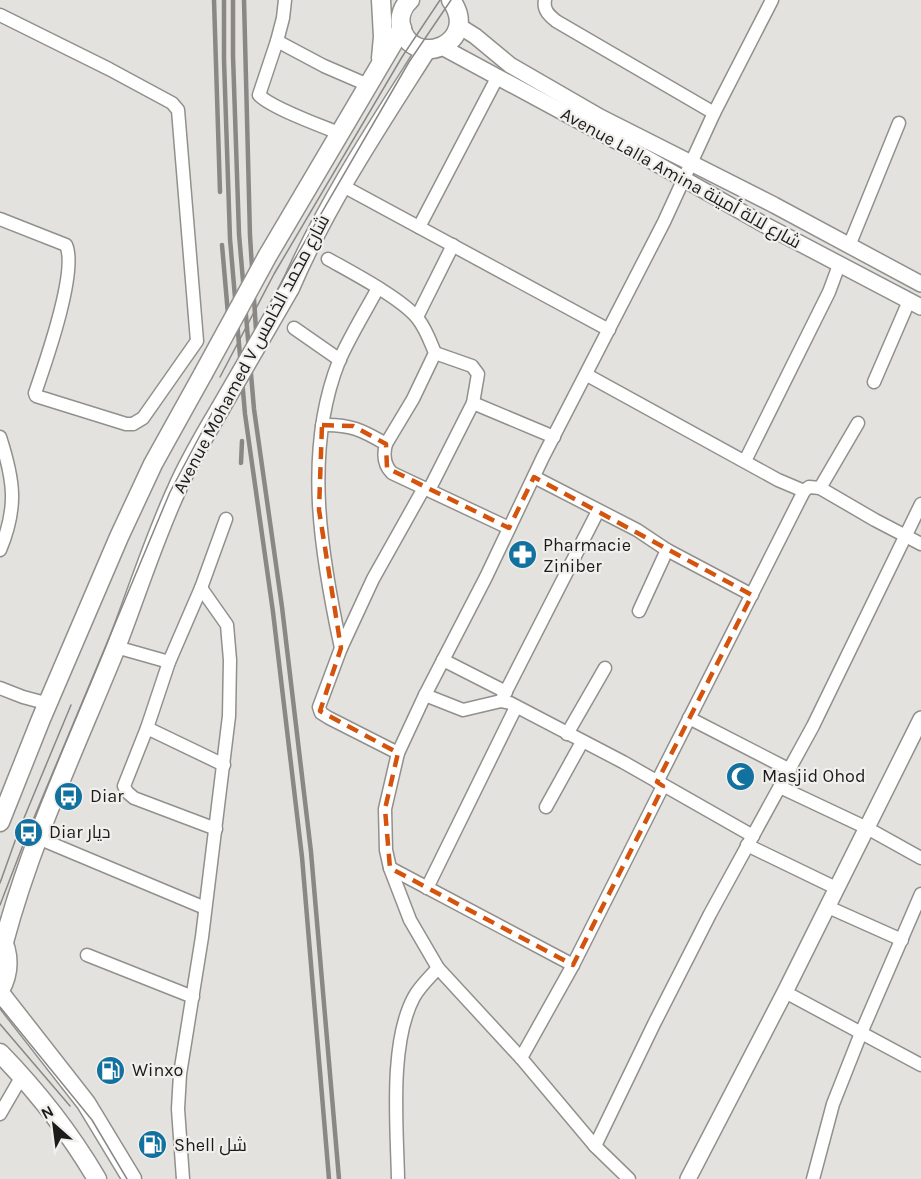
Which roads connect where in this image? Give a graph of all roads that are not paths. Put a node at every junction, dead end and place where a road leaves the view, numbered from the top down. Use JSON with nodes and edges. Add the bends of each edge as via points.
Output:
{"nodes":[{"id":1,"x":285,"y":0,"type":"edge"},
{"id":2,"x":381,"y":0,"type":"edge"},
{"id":3,"x":470,"y":0,"type":"edge"},
{"id":4,"x":544,"y":0,"type":"edge"},
{"id":5,"x":772,"y":0,"type":"edge"},
{"id":6,"x":402,"y":10,"type":"edge"},
{"id":7,"x":456,"y":14,"type":"edge"},
{"id":8,"x":0,"y":15,"type":"edge"},
{"id":9,"x":277,"y":41,"type":"junction"},
{"id":10,"x":434,"y":48,"type":"junction"},
{"id":11,"x":381,"y":62,"type":"junction"},
{"id":12,"x":497,"y":78,"type":"junction"},
{"id":13,"x":368,"y":85,"type":"junction"},
{"id":14,"x":714,"y":113,"type":"junction"},
{"id":15,"x":899,"y":123,"type":"dead end"},
{"id":16,"x":341,"y":134,"type":"junction"},
{"id":17,"x":692,"y":163,"type":"junction"},
{"id":18,"x":682,"y":179,"type":"junction"},
{"id":19,"x":343,"y":186,"type":"junction"},
{"id":20,"x":0,"y":219,"type":"edge"},
{"id":21,"x":419,"y":227,"type":"junction"},
{"id":22,"x":453,"y":245,"type":"junction"},
{"id":23,"x":849,"y":246,"type":"junction"},
{"id":24,"x":328,"y":259,"type":"dead end"},
{"id":25,"x":839,"y":265,"type":"junction"},
{"id":26,"x":921,"y":284,"type":"edge"},
{"id":27,"x":378,"y":288,"type":"junction"},
{"id":28,"x":915,"y":304,"type":"edge"},
{"id":29,"x":417,"y":317,"type":"junction"},
{"id":30,"x":294,"y":328,"type":"dead end"},
{"id":31,"x":609,"y":330,"type":"junction"},
{"id":32,"x":435,"y":353,"type":"junction"},
{"id":33,"x":340,"y":360,"type":"junction"},
{"id":34,"x":587,"y":375,"type":"junction"},
{"id":35,"x":874,"y":382,"type":"dead end"},
{"id":36,"x":473,"y":403,"type":"junction"},
{"id":37,"x":858,"y":423,"type":"dead end"},
{"id":38,"x":322,"y":425,"type":"junction"},
{"id":39,"x":0,"y":437,"type":"edge"},
{"id":40,"x":554,"y":437,"type":"junction"},
{"id":41,"x":386,"y":444,"type":"junction"},
{"id":42,"x":745,"y":461,"type":"junction"},
{"id":43,"x":534,"y":477,"type":"junction"},
{"id":44,"x":820,"y":488,"type":"junction"},
{"id":45,"x":427,"y":489,"type":"junction"},
{"id":46,"x":804,"y":491,"type":"junction"},
{"id":47,"x":921,"y":504,"type":"edge"},
{"id":48,"x":598,"y":512,"type":"junction"},
{"id":49,"x":226,"y":519,"type":"dead end"},
{"id":50,"x":509,"y":528,"type":"junction"},
{"id":51,"x":905,"y":535,"type":"junction"},
{"id":52,"x":921,"y":543,"type":"edge"},
{"id":53,"x":0,"y":550,"type":"edge"},
{"id":54,"x":667,"y":550,"type":"junction"},
{"id":55,"x":201,"y":588,"type":"junction"},
{"id":56,"x":752,"y":595,"type":"junction"},
{"id":57,"x":639,"y":611,"type":"dead end"},
{"id":58,"x":116,"y":647,"type":"junction"},
{"id":59,"x":341,"y":648,"type":"junction"},
{"id":60,"x":443,"y":660,"type":"junction"},
{"id":61,"x":169,"y":662,"type":"junction"},
{"id":62,"x":605,"y":668,"type":"dead end"},
{"id":63,"x":0,"y":688,"type":"edge"},
{"id":64,"x":425,"y":695,"type":"junction"},
{"id":65,"x":503,"y":697,"type":"junction"},
{"id":66,"x":49,"y":704,"type":"junction"},
{"id":67,"x":516,"y":707,"type":"junction"},
{"id":68,"x":689,"y":718,"type":"junction"},
{"id":69,"x":921,"y":718,"type":"edge"},
{"id":70,"x":147,"y":728,"type":"junction"},
{"id":71,"x":567,"y":734,"type":"junction"},
{"id":72,"x":582,"y":742,"type":"junction"},
{"id":73,"x":398,"y":753,"type":"junction"},
{"id":74,"x":224,"y":765,"type":"junction"},
{"id":75,"x":790,"y":770,"type":"junction"},
{"id":76,"x":660,"y":784,"type":"junction"},
{"id":77,"x":780,"y":787,"type":"junction"},
{"id":78,"x":546,"y":807,"type":"dead end"},
{"id":79,"x":0,"y":822,"type":"edge"},
{"id":80,"x":867,"y":828,"type":"junction"},
{"id":81,"x":216,"y":830,"type":"junction"},
{"id":82,"x":38,"y":838,"type":"junction"},
{"id":83,"x":750,"y":840,"type":"junction"},
{"id":84,"x":921,"y":858,"type":"edge"},
{"id":85,"x":390,"y":868,"type":"junction"},
{"id":86,"x":427,"y":888,"type":"junction"},
{"id":87,"x":836,"y":888,"type":"junction"},
{"id":88,"x":921,"y":894,"type":"edge"},
{"id":89,"x":828,"y":907,"type":"junction"},
{"id":90,"x":205,"y":908,"type":"junction"},
{"id":91,"x":2,"y":939,"type":"edge"},
{"id":92,"x":902,"y":940,"type":"junction"},
{"id":93,"x":87,"y":955,"type":"dead end"},
{"id":94,"x":573,"y":965,"type":"junction"},
{"id":95,"x":438,"y":968,"type":"junction"},
{"id":96,"x":0,"y":992,"type":"edge"},
{"id":97,"x":785,"y":992,"type":"junction"},
{"id":98,"x":193,"y":997,"type":"junction"},
{"id":99,"x":861,"y":1033,"type":"junction"},
{"id":100,"x":0,"y":1053,"type":"edge"},
{"id":101,"x":521,"y":1058,"type":"junction"},
{"id":102,"x":921,"y":1065,"type":"edge"},
{"id":103,"x":22,"y":1076,"type":"junction"},
{"id":104,"x":0,"y":1114,"type":"edge"},
{"id":105,"x":595,"y":1146,"type":"junction"},
{"id":106,"x":97,"y":1179,"type":"edge"},
{"id":107,"x":132,"y":1179,"type":"edge"},
{"id":108,"x":183,"y":1179,"type":"edge"},
{"id":109,"x":398,"y":1179,"type":"edge"},
{"id":110,"x":629,"y":1179,"type":"edge"},
{"id":111,"x":688,"y":1179,"type":"edge"},
{"id":112,"x":813,"y":1179,"type":"edge"}],
"edges":[{"from":1,"to":9,"type":"street"},
{"from":2,"to":11,"type":"main road"},
{"from":3,"to":7,"type":"main road"},
{"from":4,"to":14,"type":"street","via":[[544,7],[556,21]]},
{"from":5,"to":14,"type":"street"},
{"from":6,"to":10,"type":"main road","via":[[411,42]]},
{"from":6,"to":11,"type":"main road","name":"Avenue Mohamed V شارع محمد الخامس"},
{"from":7,"to":10,"type":"main road","name":"Avenue Mohamed V شارع محمد الخامس","via":[[455,35]]},
{"from":7,"to":17,"type":"street","name":"Avenue Lalla Amina شارع لالة أمينة","via":[[510,66]]},
{"from":8,"to":20,"type":"street","via":[[109,69],[178,110],[196,341],[143,418],[126,424],[36,396],[66,287],[69,250],[66,244]]},
{"from":9,"to":13,"type":"street"},
{"from":9,"to":16,"type":"street","via":[[260,96]]},
{"from":10,"to":12,"type":"street","name":"Avenue Lalla Amina شارع لالة أمينة"},
{"from":10,"to":19,"type":"main road","name":"Avenue Mohamed V شارع محمد الخامس"},
{"from":11,"to":13,"type":"main road","name":"Avenue Mohamed V شارع محمد الخامس"},
{"from":12,"to":18,"type":"street","name":"Avenue Lalla Amina شارع لالة أمينة"},
{"from":12,"to":21,"type":"street"},
{"from":13,"to":16,"type":"main road","name":"Avenue Mohamed V شارع محمد الخامس"},
{"from":14,"to":17,"type":"street"},
{"from":15,"to":23,"type":"street"},
{"from":16,"to":66,"type":"main road","name":"Avenue Mohamed V شارع محمد الخامس","bridge":true,"via":[[300,197],[153,464]]},
{"from":17,"to":18,"type":"street"},
{"from":17,"to":23,"type":"street","name":"Avenue Lalla Amina شارع لالة أمينة"},
{"from":18,"to":25,"type":"street","name":"Avenue Lalla Amina شارع لالة أمينة"},
{"from":18,"to":31,"type":"street"},
{"from":19,"to":21,"type":"street"},
{"from":19,"to":58,"type":"main road","name":"Avenue Mohamed V شارع محمد الخامس","bridge":true,"via":[[176,491]]},
{"from":21,"to":22,"type":"street"},
{"from":22,"to":29,"type":"street"},
{"from":22,"to":31,"type":"street"},
{"from":23,"to":26,"type":"street","name":"Avenue Lalla Amina شارع لالة أمينة"},
{"from":24,"to":27,"type":"street"},
{"from":25,"to":28,"type":"street","name":"Avenue Lalla Amina شارع لالة أمينة"},
{"from":25,"to":42,"type":"street"},
{"from":27,"to":29,"type":"street"},
{"from":27,"to":33,"type":"street"},
{"from":28,"to":35,"type":"street"},
{"from":29,"to":32,"type":"street"},
{"from":30,"to":33,"type":"street"},
{"from":31,"to":34,"type":"street"},
{"from":32,"to":36,"type":"street","via":[[477,370]]},
{"from":32,"to":41,"type":"street"},
{"from":33,"to":38,"type":"street"},
{"from":34,"to":40,"type":"street"},
{"from":34,"to":42,"type":"street"},
{"from":36,"to":40,"type":"street"},
{"from":36,"to":45,"type":"street"},
{"from":37,"to":44,"type":"street"},
{"from":38,"to":41,"type":"street","via":[[352,426]]},
{"from":38,"to":59,"type":"street","via":[[319,510],[328,590]]},
{"from":39,"to":53,"type":"street","via":[[9,465],[13,503]]},
{"from":40,"to":43,"type":"street"},
{"from":41,"to":45,"type":"street","via":[[387,468]]},
{"from":42,"to":46,"type":"street"},
{"from":43,"to":48,"type":"street"},
{"from":43,"to":50,"type":"street"},
{"from":44,"to":46,"type":"street","via":[[809,487]]},
{"from":44,"to":51,"type":"street"},
{"from":45,"to":50,"type":"street"},
{"from":45,"to":59,"type":"street","via":[[374,579]]},
{"from":46,"to":56,"type":"street"},
{"from":47,"to":51,"type":"street"},
{"from":48,"to":54,"type":"street","via":[[637,530]]},
{"from":48,"to":65,"type":"street"},
{"from":49,"to":55,"type":"street"},
{"from":50,"to":60,"type":"street"},
{"from":51,"to":52,"type":"street"},
{"from":51,"to":75,"type":"street"},
{"from":54,"to":56,"type":"street"},
{"from":54,"to":57,"type":"street"},
{"from":55,"to":61,"type":"street"},
{"from":55,"to":74,"type":"street","via":[[224,618],[229,636],[229,716]]},
{"from":56,"to":68,"type":"street"},
{"from":58,"to":61,"type":"street"},
{"from":58,"to":82,"type":"main road","name":"Avenue Mohamed V شارع محمد الخامس"},
{"from":59,"to":73,"type":"street","via":[[320,711]]},
{"from":60,"to":64,"type":"street"},
{"from":60,"to":65,"type":"street"},
{"from":61,"to":70,"type":"street"},
{"from":62,"to":71,"type":"street"},
{"from":63,"to":66,"type":"street"},
{"from":64,"to":65,"type":"street","via":[[463,710]]},
{"from":64,"to":73,"type":"street"},
{"from":65,"to":67,"type":"street"},
{"from":66,"to":79,"type":"main road","name":"Avenue Mohamed V شارع محمد الخامس"},
{"from":67,"to":71,"type":"street"},
{"from":67,"to":86,"type":"street"},
{"from":68,"to":75,"type":"street"},
{"from":68,"to":76,"type":"street"},
{"from":69,"to":80,"type":"street"},
{"from":70,"to":74,"type":"street"},
{"from":70,"to":81,"type":"street","via":[[125,781],[127,792]]},
{"from":71,"to":72,"type":"street"},
{"from":72,"to":76,"type":"street"},
{"from":72,"to":78,"type":"street"},
{"from":73,"to":85,"type":"street","via":[[385,809]]},
{"from":74,"to":81,"type":"street"},
{"from":75,"to":77,"type":"street"},
{"from":76,"to":83,"type":"street"},
{"from":76,"to":94,"type":"street"},
{"from":77,"to":80,"type":"street"},
{"from":77,"to":83,"type":"street"},
{"from":80,"to":84,"type":"street"},
{"from":80,"to":87,"type":"street"},
{"from":81,"to":90,"type":"street"},
{"from":82,"to":90,"type":"street"},
{"from":82,"to":91,"type":"main road","name":"Avenue Mohamed V شارع محمد الخامس"},
{"from":83,"to":87,"type":"street"},
{"from":83,"to":105,"type":"street"},
{"from":85,"to":86,"type":"street"},
{"from":85,"to":95,"type":"street","via":[[410,920]]},
{"from":86,"to":94,"type":"street"},
{"from":87,"to":89,"type":"street"},
{"from":88,"to":92,"type":"street"},
{"from":89,"to":92,"type":"street"},
{"from":89,"to":97,"type":"street"},
{"from":90,"to":98,"type":"street"},
{"from":91,"to":96,"type":"main road","via":[[8,958]]},
{"from":92,"to":99,"type":"street"},
{"from":93,"to":98,"type":"street"},
{"from":94,"to":101,"type":"street"},
{"from":95,"to":101,"type":"street"},
{"from":95,"to":109,"type":"street","via":[[415,995],[398,1047]]},
{"from":96,"to":107,"type":"main road","via":[[86,1103]]},
{"from":97,"to":99,"type":"street"},
{"from":97,"to":111,"type":"street"},
{"from":98,"to":108,"type":"street","via":[[178,1109]]},
{"from":99,"to":102,"type":"street"},
{"from":99,"to":112,"type":"street","via":[[833,1104]]},
{"from":100,"to":103,"type":"main road"},
{"from":101,"to":105,"type":"street"},
{"from":103,"to":104,"type":"street"},
{"from":103,"to":106,"type":"main road","via":[[66,1131]]},
{"from":105,"to":110,"type":"street"}]}
